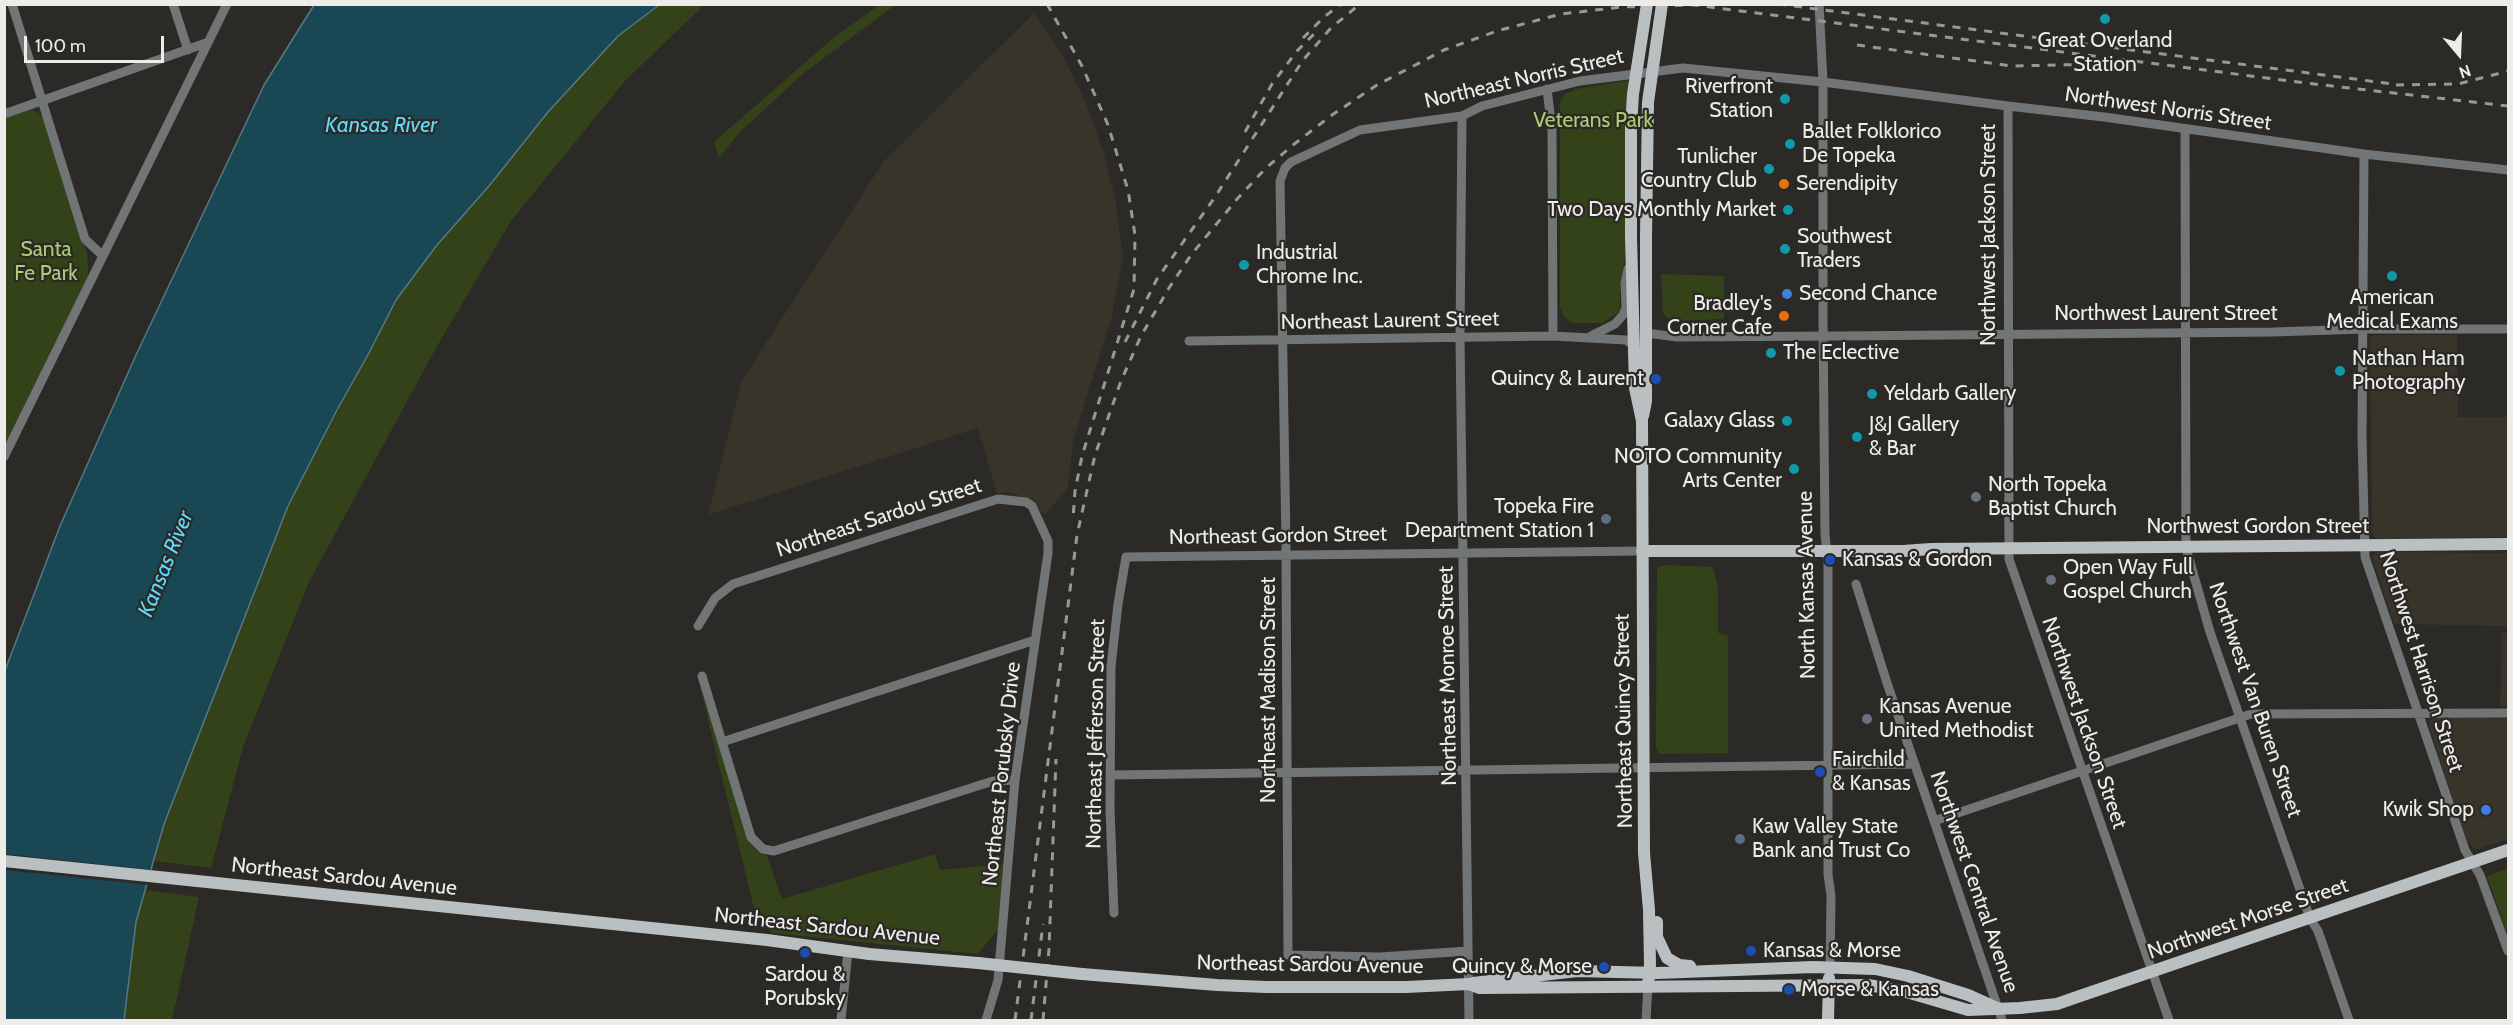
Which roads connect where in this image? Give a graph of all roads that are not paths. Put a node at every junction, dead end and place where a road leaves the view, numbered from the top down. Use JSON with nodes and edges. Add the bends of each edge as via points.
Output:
{"nodes":[{"id":1,"x":12,"y":4,"type":"edge"},
{"id":2,"x":173,"y":4,"type":"edge"},
{"id":3,"x":226,"y":4,"type":"edge"},
{"id":4,"x":1647,"y":4,"type":"edge"},
{"id":5,"x":1662,"y":4,"type":"edge"},
{"id":6,"x":1819,"y":4,"type":"edge"},
{"id":7,"x":206,"y":43,"type":"junction"},
{"id":8,"x":188,"y":50,"type":"junction"},
{"id":9,"x":1823,"y":81,"type":"junction"},
{"id":10,"x":1547,"y":89,"type":"junction"},
{"id":11,"x":43,"y":100,"type":"junction"},
{"id":12,"x":2008,"y":106,"type":"junction"},
{"id":13,"x":4,"y":114,"type":"edge"},
{"id":14,"x":1462,"y":116,"type":"junction"},
{"id":15,"x":2185,"y":129,"type":"junction"},
{"id":16,"x":2364,"y":154,"type":"junction"},
{"id":17,"x":2508,"y":170,"type":"edge"},
{"id":18,"x":1282,"y":173,"type":"joint"},
{"id":19,"x":1632,"y":241,"type":"junction"},
{"id":20,"x":103,"y":256,"type":"junction"},
{"id":21,"x":2364,"y":329,"type":"junction"},
{"id":22,"x":2508,"y":329,"type":"edge"},
{"id":23,"x":2186,"y":331,"type":"junction"},
{"id":24,"x":1646,"y":333,"type":"junction"},
{"id":25,"x":2007,"y":333,"type":"junction"},
{"id":26,"x":1823,"y":335,"type":"junction"},
{"id":27,"x":1553,"y":336,"type":"junction"},
{"id":28,"x":1591,"y":336,"type":"junction"},
{"id":29,"x":1460,"y":338,"type":"junction"},
{"id":30,"x":1283,"y":340,"type":"junction"},
{"id":31,"x":1189,"y":341,"type":"dead end"},
{"id":32,"x":1634,"y":346,"type":"junction"},
{"id":33,"x":1642,"y":421,"type":"junction"},
{"id":34,"x":4,"y":457,"type":"edge"},
{"id":35,"x":1044,"y":530,"type":"joint"},
{"id":36,"x":2508,"y":544,"type":"edge"},
{"id":37,"x":2365,"y":546,"type":"junction"},
{"id":38,"x":2186,"y":548,"type":"junction"},
{"id":39,"x":2009,"y":549,"type":"junction"},
{"id":40,"x":1642,"y":551,"type":"junction"},
{"id":41,"x":1827,"y":552,"type":"junction"},
{"id":42,"x":1464,"y":554,"type":"junction"},
{"id":43,"x":1286,"y":555,"type":"junction"},
{"id":44,"x":1126,"y":558,"type":"joint"},
{"id":45,"x":1856,"y":584,"type":"dead end"},
{"id":46,"x":698,"y":626,"type":"dead end"},
{"id":47,"x":1035,"y":640,"type":"junction"},
{"id":48,"x":702,"y":676,"type":"dead end"},
{"id":49,"x":2417,"y":713,"type":"junction"},
{"id":50,"x":2508,"y":713,"type":"edge"},
{"id":51,"x":2240,"y":717,"type":"junction"},
{"id":52,"x":722,"y":742,"type":"junction"},
{"id":53,"x":1916,"y":764,"type":"junction"},
{"id":54,"x":1828,"y":765,"type":"junction"},
{"id":55,"x":1644,"y":768,"type":"junction"},
{"id":56,"x":1466,"y":770,"type":"junction"},
{"id":57,"x":2082,"y":771,"type":"junction"},
{"id":58,"x":1288,"y":772,"type":"junction"},
{"id":59,"x":1111,"y":775,"type":"junction"},
{"id":60,"x":1015,"y":780,"type":"junction"},
{"id":61,"x":1934,"y":821,"type":"junction"},
{"id":62,"x":2508,"y":850,"type":"edge"},
{"id":63,"x":4,"y":861,"type":"edge"},
{"id":64,"x":2473,"y":862,"type":"junction"},
{"id":65,"x":1646,"y":872,"type":"junction"},
{"id":66,"x":1114,"y":913,"type":"dead end"},
{"id":67,"x":2310,"y":918,"type":"junction"},
{"id":68,"x":848,"y":951,"type":"junction"},
{"id":69,"x":1468,"y":951,"type":"junction"},
{"id":70,"x":2508,"y":951,"type":"edge"},
{"id":71,"x":1830,"y":968,"type":"junction"},
{"id":72,"x":1736,"y":969,"type":"junction"},
{"id":73,"x":1649,"y":972,"type":"junction"},
{"id":74,"x":2151,"y":972,"type":"junction"},
{"id":75,"x":1469,"y":984,"type":"junction"},
{"id":76,"x":1829,"y":984,"type":"junction"},
{"id":77,"x":1648,"y":985,"type":"junction"},
{"id":78,"x":1997,"y":1008,"type":"junction"},
{"id":79,"x":841,"y":1020,"type":"edge"},
{"id":80,"x":986,"y":1020,"type":"edge"},
{"id":81,"x":1469,"y":1020,"type":"edge"},
{"id":82,"x":1646,"y":1020,"type":"edge"},
{"id":83,"x":1828,"y":1020,"type":"edge"},
{"id":84,"x":2002,"y":1020,"type":"edge"},
{"id":85,"x":2169,"y":1020,"type":"edge"},
{"id":86,"x":2349,"y":1020,"type":"edge"}],
"edges":[{"from":1,"to":11,"type":"street"},
{"from":2,"to":8,"type":"street"},
{"from":3,"to":7,"type":"street"},
{"from":4,"to":19,"type":"main road","bridge":true,"via":[[1633,94]]},
{"from":5,"to":24,"type":"main road","name":"Northeast Quincy Street","bridge":true,"via":[[1648,102]]},
{"from":6,"to":9,"type":"street","name":"North Kansas Avenue"},
{"from":7,"to":8,"type":"street"},
{"from":7,"to":20,"type":"street"},
{"from":8,"to":11,"type":"street"},
{"from":9,"to":10,"type":"street","name":"Northeast Norris Street","via":[[1683,68],[1621,74]]},
{"from":9,"to":12,"type":"street","name":"Northwest Norris Street"},
{"from":9,"to":26,"type":"street","name":"North Kansas Avenue"},
{"from":10,"to":14,"type":"street","name":"Northeast Norris Street","via":[[1482,106]]},
{"from":10,"to":27,"type":"street","via":[[1552,130]]},
{"from":11,"to":13,"type":"street"},
{"from":11,"to":20,"type":"street","via":[[85,239]]},
{"from":12,"to":15,"type":"street","name":"Northwest Norris Street"},
{"from":12,"to":25,"type":"street","name":"Northwest Jackson Street"},
{"from":14,"to":18,"type":"street","name":"Northeast Norris Street","via":[[1360,130],[1291,162]]},
{"from":14,"to":29,"type":"street","name":"Northeast Monroe Street"},
{"from":15,"to":16,"type":"street","name":"Northwest Norris Street"},
{"from":15,"to":23,"type":"street","name":"Northwest Van Buren Street"},
{"from":16,"to":17,"type":"street","name":"Northwest Norris Street"},
{"from":16,"to":21,"type":"street","name":"Northwest Harrison Street"},
{"from":18,"to":30,"type":"street","name":"Northeast Madison Street"},
{"from":19,"to":28,"type":"street","via":[[1623,315],[1609,328]]},
{"from":19,"to":32,"type":"main road","name":"Northeast Quincy Street"},
{"from":20,"to":34,"type":"street"},
{"from":21,"to":22,"type":"street","name":"Northwest Laurent Street"},
{"from":21,"to":23,"type":"street","name":"Northwest Laurent Street"},
{"from":21,"to":37,"type":"street","name":"Northwest Harrison Street"},
{"from":23,"to":25,"type":"street","name":"Northwest Laurent Street"},
{"from":23,"to":38,"type":"street","name":"Northwest Van Buren Street"},
{"from":24,"to":26,"type":"street","via":[[1677,337]]},
{"from":24,"to":33,"type":"main road","name":"Northeast Quincy Street","via":[[1646,401]]},
{"from":25,"to":26,"type":"street","name":"Northwest Laurent Street"},
{"from":25,"to":39,"type":"street","name":"Northwest Jackson Street"},
{"from":26,"to":41,"type":"street","name":"North Kansas Avenue"},
{"from":27,"to":28,"type":"street","name":"Northeast Laurent Street"},
{"from":27,"to":29,"type":"street","name":"Northeast Laurent Street"},
{"from":28,"to":32,"type":"street","name":"Northeast Laurent Street","via":[[1626,340]]},
{"from":29,"to":30,"type":"street","name":"Northeast Laurent Street"},
{"from":29,"to":42,"type":"street","name":"Northeast Monroe Street"},
{"from":30,"to":31,"type":"street","name":"Northeast Laurent Street"},
{"from":30,"to":43,"type":"street","name":"Northeast Madison Street"},
{"from":32,"to":33,"type":"main road","name":"Northeast Quincy Street","via":[[1635,388]]},
{"from":33,"to":40,"type":"main road","name":"Northeast Quincy Street"},
{"from":35,"to":46,"type":"street","name":"Northeast Sardou Street","via":[[1026,501],[998,499],[733,584],[716,598]]},
{"from":35,"to":47,"type":"street","name":"Northeast Porubsky Drive","via":[[1048,553]]},
{"from":36,"to":37,"type":"main road","name":"Northwest Gordon Street"},
{"from":37,"to":38,"type":"main road","name":"Northwest Gordon Street"},
{"from":37,"to":49,"type":"street","name":"Northwest Harrison Street","via":[[2365,557]]},
{"from":38,"to":39,"type":"main road","name":"Northwest Gordon Street"},
{"from":38,"to":51,"type":"street","name":"Northwest Van Buren Street"},
{"from":39,"to":41,"type":"main road","name":"Northwest Gordon Street"},
{"from":39,"to":57,"type":"street","name":"Northwest Jackson Street","via":[[2009,559]]},
{"from":40,"to":41,"type":"main road","name":"Northeast Gordon Street"},
{"from":40,"to":42,"type":"street","name":"Northeast Gordon Street"},
{"from":40,"to":55,"type":"main road","name":"Northeast Quincy Street"},
{"from":41,"to":54,"type":"street","name":"North Kansas Avenue"},
{"from":42,"to":43,"type":"street","name":"Northeast Gordon Street"},
{"from":42,"to":56,"type":"street","name":"Northeast Monroe Street"},
{"from":43,"to":44,"type":"street","name":"Northeast Gordon Street"},
{"from":43,"to":58,"type":"street","name":"Northeast Madison Street"},
{"from":44,"to":59,"type":"street","name":"Northeast Jefferson Street","via":[[1112,653]]},
{"from":45,"to":53,"type":"street","name":"Northwest Central Avenue"},
{"from":47,"to":52,"type":"street"},
{"from":47,"to":60,"type":"street","name":"Northeast Porubsky Drive"},
{"from":48,"to":52,"type":"street"},
{"from":49,"to":50,"type":"street"},
{"from":49,"to":51,"type":"street","via":[[2261,713]]},
{"from":49,"to":64,"type":"street","name":"Northwest Harrison Street","via":[[2465,850]]},
{"from":51,"to":57,"type":"street"},
{"from":51,"to":67,"type":"street","name":"Northwest Van Buren Street"},
{"from":52,"to":60,"type":"street","via":[[751,837],[758,846],[774,851],[993,781]]},
{"from":53,"to":54,"type":"street"},
{"from":53,"to":61,"type":"street","name":"Northwest Central Avenue"},
{"from":54,"to":55,"type":"street"},
{"from":54,"to":71,"type":"street","name":"North Kansas Avenue"},
{"from":55,"to":56,"type":"street"},
{"from":55,"to":65,"type":"main road","name":"Northeast Quincy Street"},
{"from":56,"to":58,"type":"street"},
{"from":56,"to":69,"type":"street","name":"Northeast Monroe Street"},
{"from":57,"to":61,"type":"street"},
{"from":57,"to":74,"type":"street","name":"Northwest Jackson Street"},
{"from":58,"to":59,"type":"street"},
{"from":58,"to":69,"type":"street","name":"Northeast Madison Street","via":[[1288,954],[1380,957]]},
{"from":59,"to":66,"type":"street","name":"Northeast Jefferson Street"},
{"from":60,"to":80,"type":"street","name":"Northeast Porubsky Drive","via":[[998,980]]},
{"from":61,"to":78,"type":"street","name":"Northwest Central Avenue"},
{"from":62,"to":64,"type":"main road","name":"Northwest Morse Street"},
{"from":63,"to":68,"type":"main road","name":"Northeast Sardou Avenue"},
{"from":64,"to":67,"type":"main road","name":"Northwest Morse Street"},
{"from":64,"to":70,"type":"street","name":"Northwest Harrison Street"},
{"from":65,"to":72,"type":"main road","via":[[1656,898],[1658,937],[1667,958],[1679,965]]},
{"from":65,"to":73,"type":"main road","name":"Northeast Quincy Street"},
{"from":67,"to":74,"type":"main road","name":"Northwest Morse Street"},
{"from":67,"to":86,"type":"street","name":"Northwest Van Buren Street"},
{"from":68,"to":75,"type":"main road","name":"Northeast Sardou Avenue","bridge":true,"via":[[1205,984]]},
{"from":68,"to":79,"type":"street"},
{"from":69,"to":75,"type":"street","name":"Northeast Monroe Street"},
{"from":71,"to":72,"type":"main road","name":"Northwest Morse Street"},
{"from":71,"to":76,"type":"main road","name":"North Kansas Avenue"},
{"from":71,"to":78,"type":"main road","name":"Northwest Morse Street","via":[[1875,969],[1908,976],[1968,994]]},
{"from":72,"to":73,"type":"main road"},
{"from":73,"to":75,"type":"main road","via":[[1557,972]]},
{"from":73,"to":77,"type":"main road","name":"Northeast Quincy Street"},
{"from":74,"to":78,"type":"main road","name":"Northwest Morse Street","via":[[2057,1004]]},
{"from":74,"to":85,"type":"street","name":"Northwest Jackson Street"},
{"from":75,"to":77,"type":"main road","name":"Northeast Sardou Avenue","via":[[1479,988]]},
{"from":75,"to":81,"type":"street","name":"Northeast Monroe Street"},
{"from":76,"to":77,"type":"main road","name":"Northwest Morse Street"},
{"from":76,"to":78,"type":"main road","name":"Northwest Morse Street","via":[[1886,987],[1968,1010]]},
{"from":76,"to":83,"type":"main road","name":"North Kansas Avenue"},
{"from":77,"to":82,"type":"street","name":"Northeast Quincy Street"},
{"from":78,"to":84,"type":"street","name":"Northwest Central Avenue"}]}
